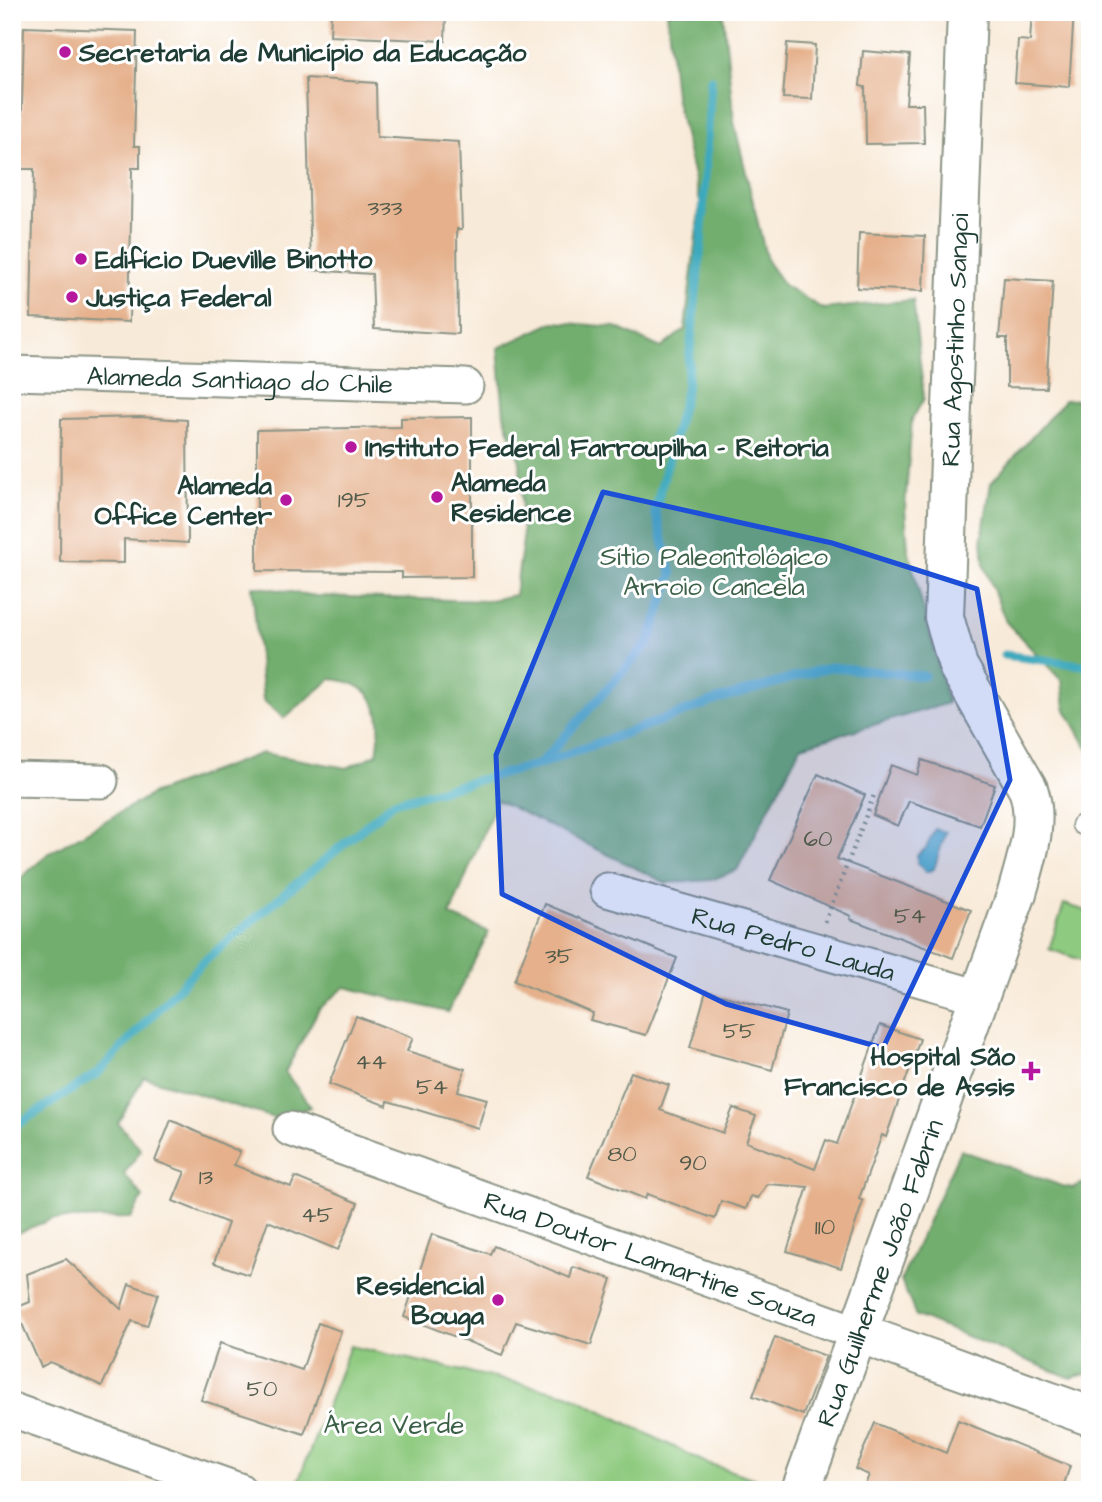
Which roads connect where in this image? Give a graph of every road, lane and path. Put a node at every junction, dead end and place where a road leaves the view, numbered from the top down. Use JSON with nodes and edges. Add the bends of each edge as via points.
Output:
{"nodes":[{"id":1,"x":967,"y":12,"type":"edge"},
{"id":2,"x":12,"y":373,"type":"edge"},
{"id":3,"x":466,"y":386,"type":"dead end"},
{"id":4,"x":958,"y":666,"type":"joint"},
{"id":5,"x":12,"y":779,"type":"edge"},
{"id":6,"x":101,"y":781,"type":"dead end"},
{"id":7,"x":874,"y":795,"type":"dead end"},
{"id":8,"x":607,"y":890,"type":"dead end"},
{"id":9,"x":814,"y":949,"type":"junction"},
{"id":10,"x":980,"y":997,"type":"junction"},
{"id":11,"x":290,"y":1129,"type":"dead end"},
{"id":12,"x":858,"y":1333,"type":"junction"},
{"id":13,"x":12,"y":1410,"type":"edge"},
{"id":14,"x":1090,"y":1416,"type":"edge"},
{"id":15,"x":154,"y":1476,"type":"edge"},
{"id":16,"x":239,"y":1490,"type":"edge"},
{"id":17,"x":801,"y":1490,"type":"edge"}],
"edges":[{"from":1,"to":4,"type":"street","name":"Rua Agostinho Sangoi","via":[[944,587],[944,617]]},
{"from":2,"to":3,"type":"street","name":"Alameda Santiago do Chile"},
{"from":4,"to":10,"type":"street","name":"Rua Guilherme João Fabrin","via":[[1033,803],[1029,853]]},
{"from":5,"to":6,"type":"street"},
{"from":7,"to":9,"type":"path"},
{"from":8,"to":9,"type":"street","name":"Rua Pedro Lauda"},
{"from":9,"to":10,"type":"street","name":"Rua Pedro Lauda"},
{"from":10,"to":12,"type":"street","name":"Rua Guilherme João Fabrin"},
{"from":11,"to":12,"type":"street","name":"Rua Doutor Lamartine Souza"},
{"from":12,"to":14,"type":"street","name":"Rua Doutor Lamartine Souza"},
{"from":12,"to":17,"type":"street","name":"Rua Guilherme João Fabrin"},
{"from":13,"to":15,"type":"street"},
{"from":15,"to":16,"type":"street"}]}
